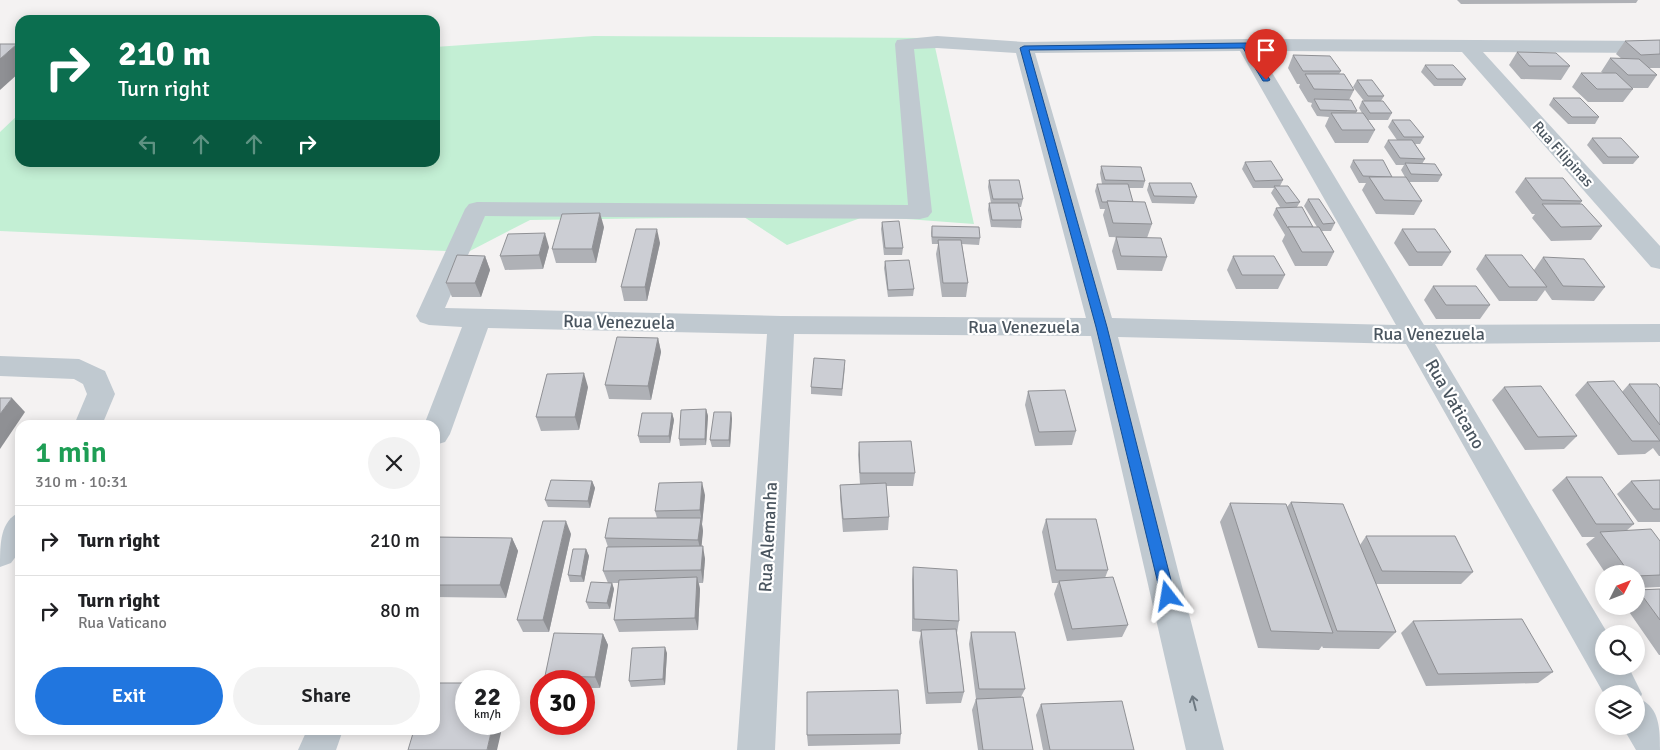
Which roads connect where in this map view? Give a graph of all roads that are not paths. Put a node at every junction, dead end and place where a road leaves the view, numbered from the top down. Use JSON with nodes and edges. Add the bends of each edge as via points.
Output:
{"nodes":[{"id":1,"x":1246,"y":45,"type":"junction"},
{"id":2,"x":1467,"y":46,"type":"junction"},
{"id":3,"x":1660,"y":47,"type":"edge"},
{"id":4,"x":1024,"y":48,"type":"junction"},
{"id":5,"x":1660,"y":261,"type":"edge"},
{"id":6,"x":478,"y":319,"type":"junction"},
{"id":7,"x":781,"y":325,"type":"junction"},
{"id":8,"x":1102,"y":327,"type":"junction"},
{"id":9,"x":1660,"y":333,"type":"edge"},
{"id":10,"x":1414,"y":335,"type":"junction"},
{"id":11,"x":0,"y":366,"type":"edge"},
{"id":12,"x":90,"y":420,"type":"edge"},
{"id":13,"x":440,"y":421,"type":"edge"},
{"id":14,"x":15,"y":532,"type":"edge"},
{"id":15,"x":0,"y":552,"type":"edge"},
{"id":16,"x":1595,"y":644,"type":"edge"},
{"id":17,"x":1645,"y":730,"type":"edge"},
{"id":18,"x":323,"y":735,"type":"edge"},
{"id":19,"x":317,"y":750,"type":"edge"},
{"id":20,"x":756,"y":750,"type":"edge"},
{"id":21,"x":1206,"y":750,"type":"edge"},
{"id":22,"x":1657,"y":750,"type":"edge"}],
"edges":[{"from":1,"to":2,"type":"street"},
{"from":1,"to":4,"type":"street"},
{"from":1,"to":10,"type":"street","name":"Rua Vaticano"},
{"from":2,"to":3,"type":"street"},
{"from":2,"to":5,"type":"street","name":"Rua Filipinas"},
{"from":4,"to":6,"type":"street","name":"Rua Venezuela","via":[[937,42],[904,44],[920,212],[477,209],[429,316]]},
{"from":4,"to":8,"type":"street"},
{"from":6,"to":7,"type":"street","name":"Rua Venezuela"},
{"from":6,"to":13,"type":"street"},
{"from":7,"to":8,"type":"street","name":"Rua Venezuela"},
{"from":7,"to":20,"type":"street","name":"Rua Alemanha"},
{"from":8,"to":10,"type":"street","name":"Rua Venezuela"},
{"from":21,"to":8,"type":"street","one_way":true},
{"from":9,"to":10,"type":"street","name":"Rua Venezuela"},
{"from":10,"to":16,"type":"street","name":"Rua Vaticano"},
{"from":11,"to":12,"type":"street","via":[[79,369],[95,378],[101,394]]},
{"from":14,"to":15,"type":"street"},
{"from":17,"to":22,"type":"street"},
{"from":18,"to":19,"type":"street"}]}
